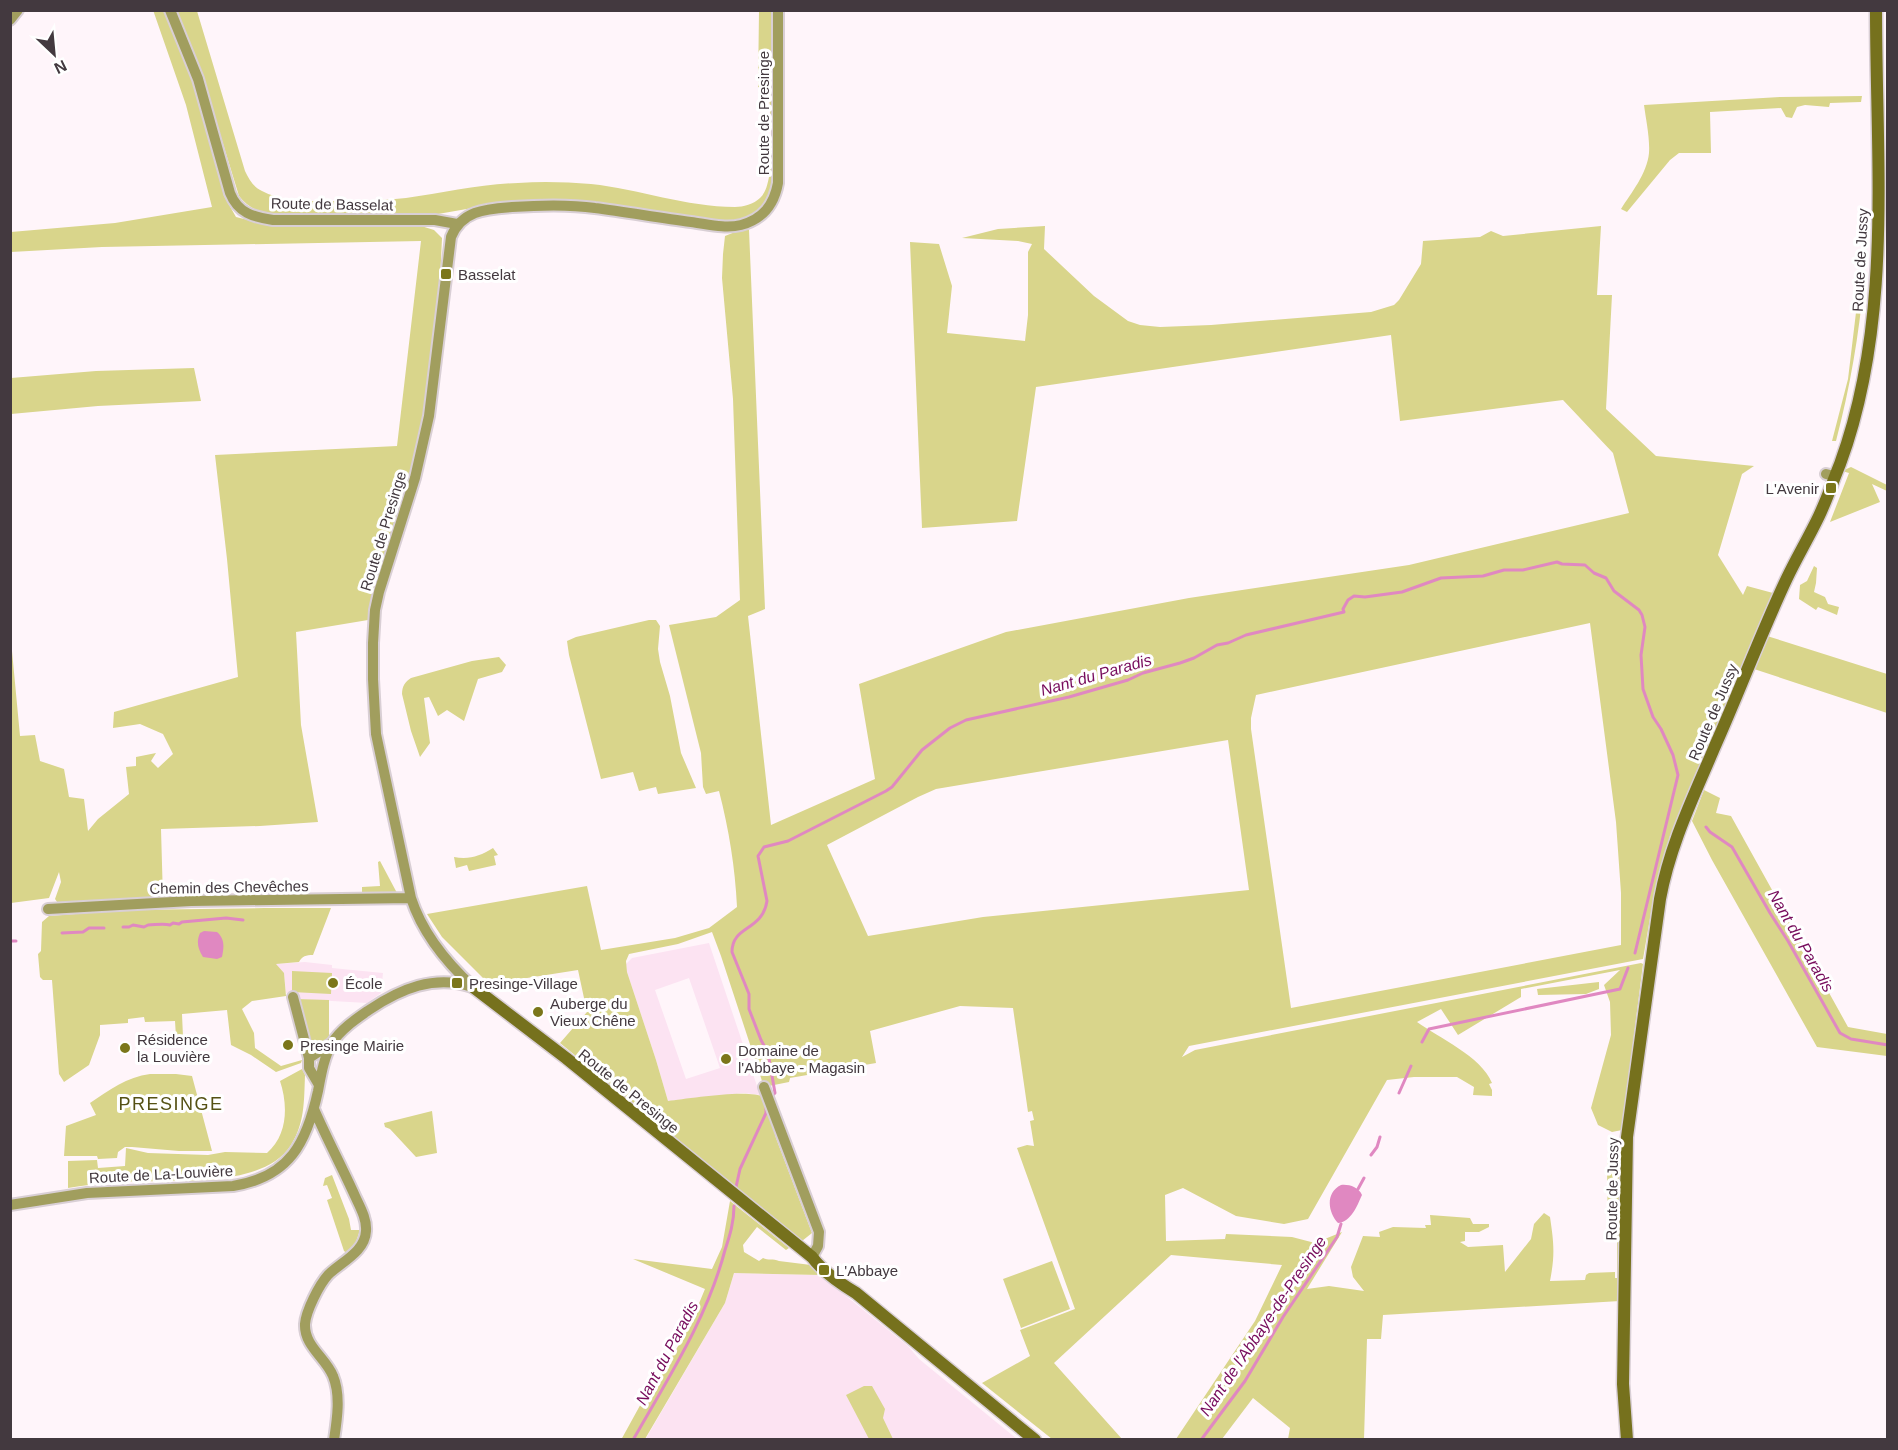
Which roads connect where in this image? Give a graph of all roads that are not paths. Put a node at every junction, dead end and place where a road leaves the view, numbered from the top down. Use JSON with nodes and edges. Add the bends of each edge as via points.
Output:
{"nodes":[{"id":1,"x":18,"y":10,"type":"edge"},
{"id":2,"x":170,"y":10,"type":"edge"},
{"id":3,"x":778,"y":10,"type":"edge"},
{"id":4,"x":1880,"y":16,"type":"edge"},
{"id":5,"x":10,"y":20,"type":"edge"},
{"id":6,"x":457,"y":225,"type":"junction"},
{"id":7,"x":411,"y":898,"type":"junction"},
{"id":8,"x":48,"y":909,"type":"dead end"},
{"id":9,"x":473,"y":987,"type":"junction"},
{"id":10,"x":293,"y":997,"type":"dead end"},
{"id":11,"x":332,"y":1042,"type":"junction"},
{"id":12,"x":309,"y":1058,"type":"junction"},
{"id":13,"x":319,"y":1085,"type":"junction"},
{"id":14,"x":767,"y":1096,"type":"dead end"},
{"id":15,"x":314,"y":1109,"type":"junction"},
{"id":16,"x":10,"y":1205,"type":"edge"},
{"id":17,"x":812,"y":1257,"type":"junction"},
{"id":18,"x":334,"y":1440,"type":"edge"},
{"id":19,"x":1035,"y":1440,"type":"edge"},
{"id":20,"x":1627,"y":1440,"type":"edge"}],
"edges":[{"from":1,"to":5,"type":"street"},
{"from":2,"to":6,"type":"street","name":"Route de Basselat","via":[[198,79],[230,193],[242,211],[273,220],[435,220]]},
{"from":3,"to":6,"type":"street","name":"Route de Presinge","via":[[778,183],[775,199],[758,218],[738,225],[716,226],[593,207],[548,205],[485,210]]},
{"from":4,"to":20,"type":"main road","name":"Route de Jussy","via":[[1875,298],[1858,402],[1849,437],[1830,475],[1819,517],[1786,580],[1687,810],[1664,879],[1627,1137],[1623,1384]]},
{"from":6,"to":7,"type":"street","name":"Route de Presinge","via":[[448,251],[422,451],[375,610],[376,734]]},
{"from":7,"to":8,"type":"street","name":"Chemin des Chevêches","via":[[191,901]]},
{"from":7,"to":9,"type":"street","name":"Route de Presinge","via":[[431,938]]},
{"from":9,"to":11,"type":"street","name":"Route de La-Louvière","via":[[426,983],[405,989],[348,1025]]},
{"from":9,"to":17,"type":"main road","name":"Route de Presinge"},
{"from":10,"to":12,"type":"street"},
{"from":11,"to":12,"type":"street"},
{"from":11,"to":13,"type":"street","name":"Route de La-Louvière"},
{"from":12,"to":13,"type":"street","via":[[309,1068]]},
{"from":13,"to":15,"type":"street","name":"Route de La-Louvière"},
{"from":14,"to":17,"type":"street","via":[[819,1232]]},
{"from":15,"to":16,"type":"street","name":"Route de La-Louvière","via":[[294,1153],[274,1171],[245,1184],[87,1193]]},
{"from":15,"to":18,"type":"street","via":[[363,1215],[366,1232],[358,1250],[322,1283],[306,1320],[309,1340],[330,1369],[337,1388]]},
{"from":17,"to":19,"type":"main road","name":"Route de Presinge"}]}
